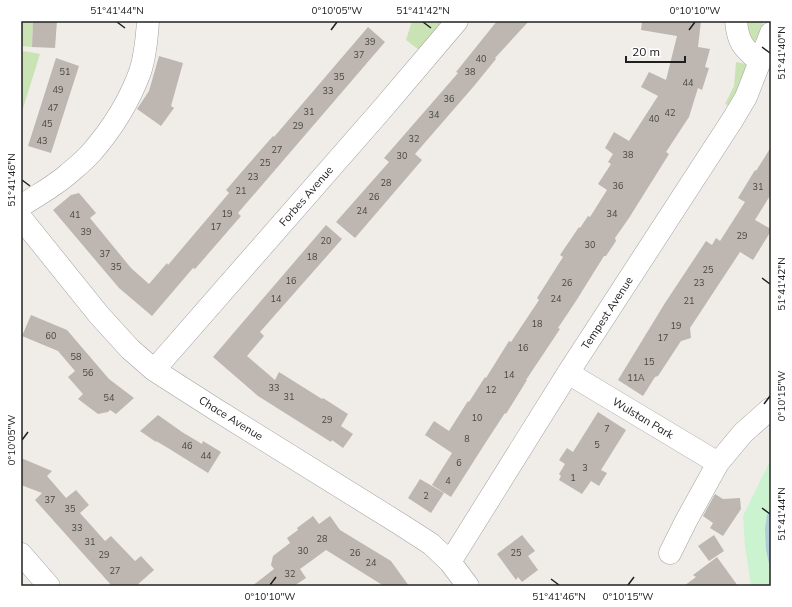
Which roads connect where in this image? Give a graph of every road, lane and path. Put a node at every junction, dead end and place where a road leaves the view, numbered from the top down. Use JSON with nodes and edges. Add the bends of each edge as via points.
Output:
{"nodes":[{"id":1,"x":148,"y":21,"type":"edge"},
{"id":2,"x":457,"y":21,"type":"edge"},
{"id":3,"x":736,"y":21,"type":"edge"},
{"id":4,"x":771,"y":33,"type":"edge"},
{"id":5,"x":760,"y":62,"type":"junction"},
{"id":6,"x":21,"y":206,"type":"edge"},
{"id":7,"x":21,"y":218,"type":"edge"},
{"id":8,"x":154,"y":370,"type":"junction"},
{"id":9,"x":568,"y":373,"type":"junction"},
{"id":10,"x":770,"y":408,"type":"edge"},
{"id":11,"x":718,"y":463,"type":"junction"},
{"id":12,"x":670,"y":552,"type":"dead end"},
{"id":13,"x":21,"y":554,"type":"edge"},
{"id":14,"x":450,"y":562,"type":"junction"},
{"id":15,"x":49,"y":586,"type":"edge"},
{"id":16,"x":468,"y":586,"type":"edge"}],
"edges":[{"from":1,"to":6,"type":"street","via":[[140,71],[126,105],[113,126],[91,154],[66,176]]},
{"from":2,"to":8,"type":"street","name":"Forbes Avenue"},
{"from":3,"to":5,"type":"street","via":[[740,40]]},
{"from":4,"to":5,"type":"street","name":"Tempest Avenue"},
{"from":5,"to":9,"type":"street","name":"Tempest Avenue","via":[[746,97],[733,119]]},
{"from":7,"to":8,"type":"street","name":"Chace Avenue","via":[[99,315],[130,349]]},
{"from":8,"to":14,"type":"street","name":"Chace Avenue","via":[[431,544]]},
{"from":9,"to":11,"type":"street","name":"Wulstan Park"},
{"from":9,"to":14,"type":"street","name":"Tempest Avenue"},
{"from":10,"to":11,"type":"street","via":[[743,433]]},
{"from":11,"to":12,"type":"street"},
{"from":13,"to":15,"type":"street"},
{"from":14,"to":16,"type":"street","name":"Chace Avenue"}]}
